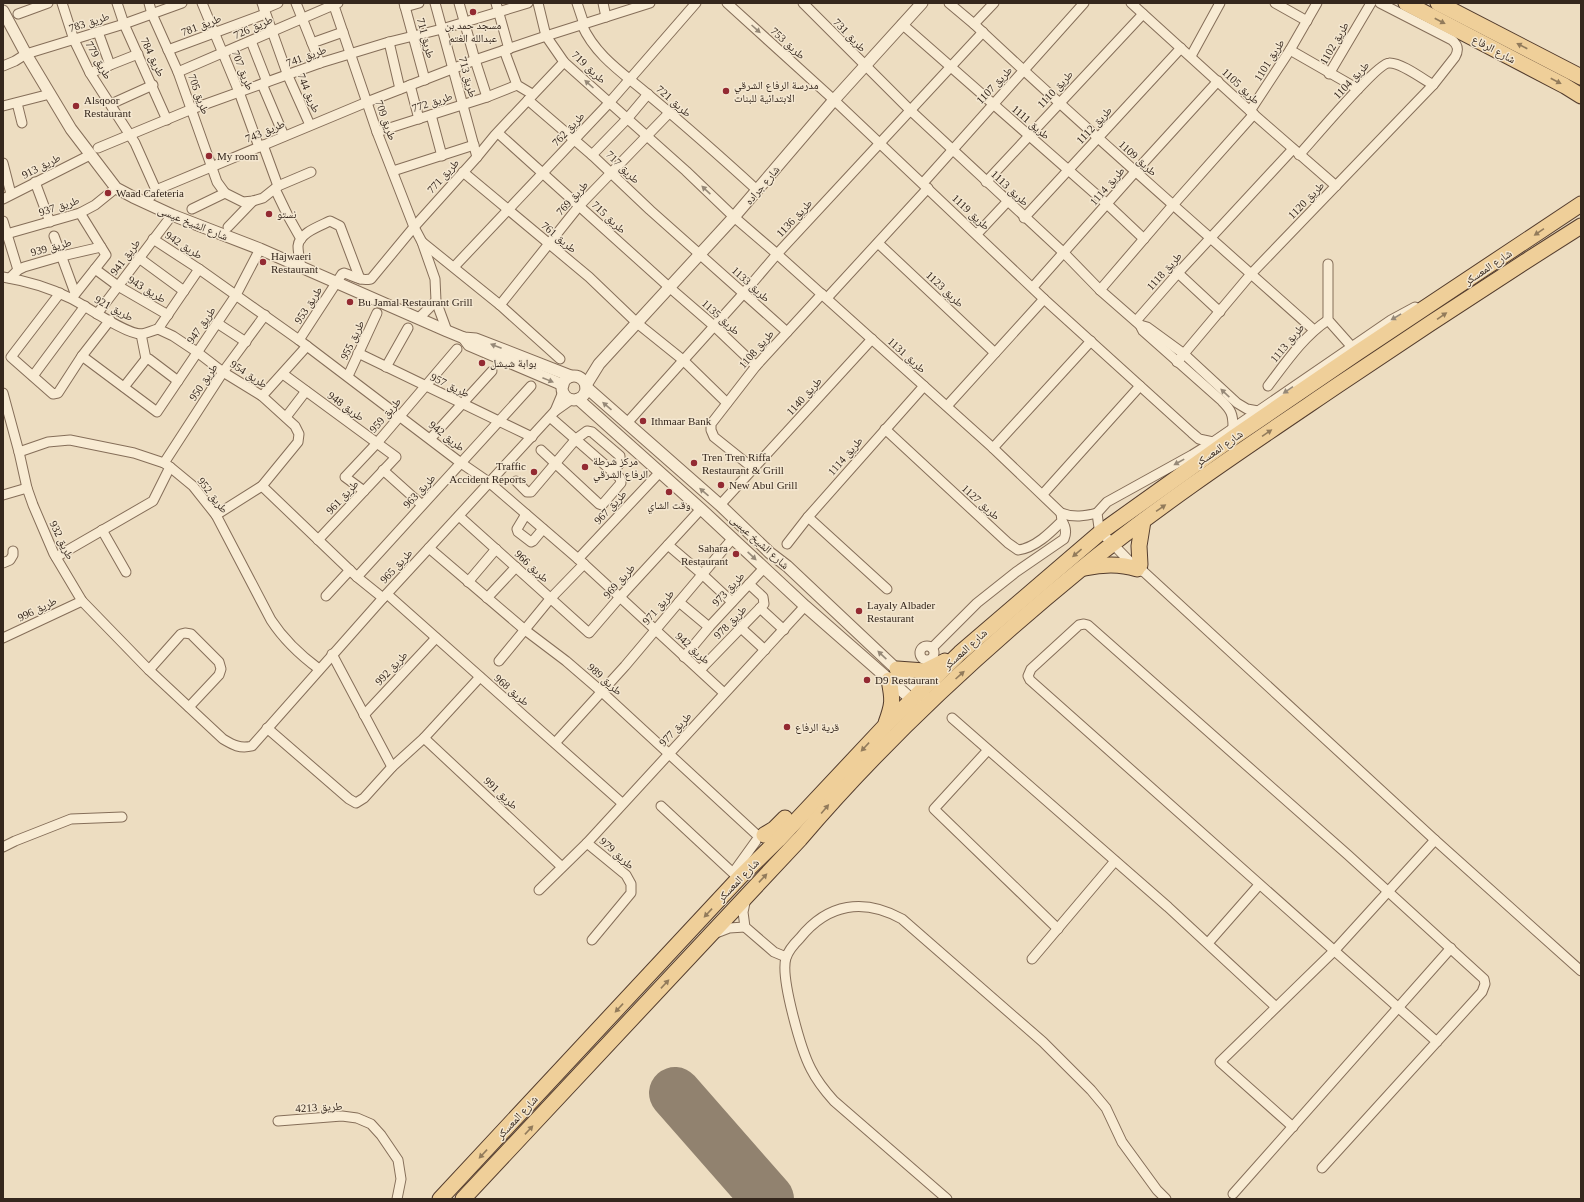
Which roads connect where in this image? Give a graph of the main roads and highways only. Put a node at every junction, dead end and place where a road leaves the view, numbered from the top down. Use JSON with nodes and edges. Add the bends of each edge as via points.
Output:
{"nodes":[{"id":1,"x":1406,"y":3,"type":"edge"},
{"id":2,"x":1438,"y":3,"type":"edge"},
{"id":3,"x":1581,"y":77,"type":"edge"},
{"id":4,"x":1581,"y":96,"type":"edge"},
{"id":5,"x":1579,"y":208,"type":"edge"},
{"id":6,"x":1581,"y":226,"type":"edge"},
{"id":7,"x":1506,"y":274,"type":"junction"},
{"id":8,"x":1143,"y":521,"type":"junction"},
{"id":9,"x":1082,"y":568,"type":"junction"},
{"id":10,"x":960,"y":653,"type":"junction"},
{"id":11,"x":921,"y":700,"type":"junction"},
{"id":12,"x":885,"y":726,"type":"junction"},
{"id":13,"x":817,"y":798,"type":"junction"},
{"id":14,"x":752,"y":865,"type":"junction"},
{"id":15,"x":440,"y":1199,"type":"edge"},
{"id":16,"x":464,"y":1199,"type":"edge"}],
"edges":[{"from":1,"to":4,"type":"main road","name":"شارع الرفاع","one_way":true},
{"from":3,"to":2,"type":"main road","name":"شارع الرفاع","one_way":true},
{"from":5,"to":7,"type":"main road","via":[[1518,259]]},
{"from":5,"to":10,"type":"main road","name":"شارع المعسكر","one_way":true,"via":[[1260,419],[1104,530]]},
{"from":6,"to":7,"type":"main road","name":"شارع المعسكر"},
{"from":8,"to":7,"type":"main road","name":"شارع المعسكر","one_way":true,"via":[[1263,436]]},
{"from":8,"to":9,"type":"main road","name":"شارع المعسكر"},
{"from":8,"to":9,"type":"main road","via":[[1139,546],[1141,569],[1113,564]]},
{"from":11,"to":9,"type":"main road","name":"شارع المعسكر","one_way":true,"via":[[1001,637]]},
{"from":10,"to":11,"type":"main road","name":"شارع المعسكر"},
{"from":10,"to":12,"type":"main road","via":[[925,671],[893,674],[892,708]]},
{"from":11,"to":12,"type":"main road","name":"شارع المعسكر"},
{"from":16,"to":11,"type":"main road","name":"شارع المعسكر","one_way":true,"via":[[800,839]]},
{"from":12,"to":13,"type":"main road","name":"شارع المعسكر","one_way":true},
{"from":13,"to":14,"type":"main road","name":"شارع المعسكر"},
{"from":13,"to":14,"type":"main road","via":[[802,803],[759,839]]},
{"from":14,"to":15,"type":"main road","name":"شارع المعسكر","one_way":true}]}
